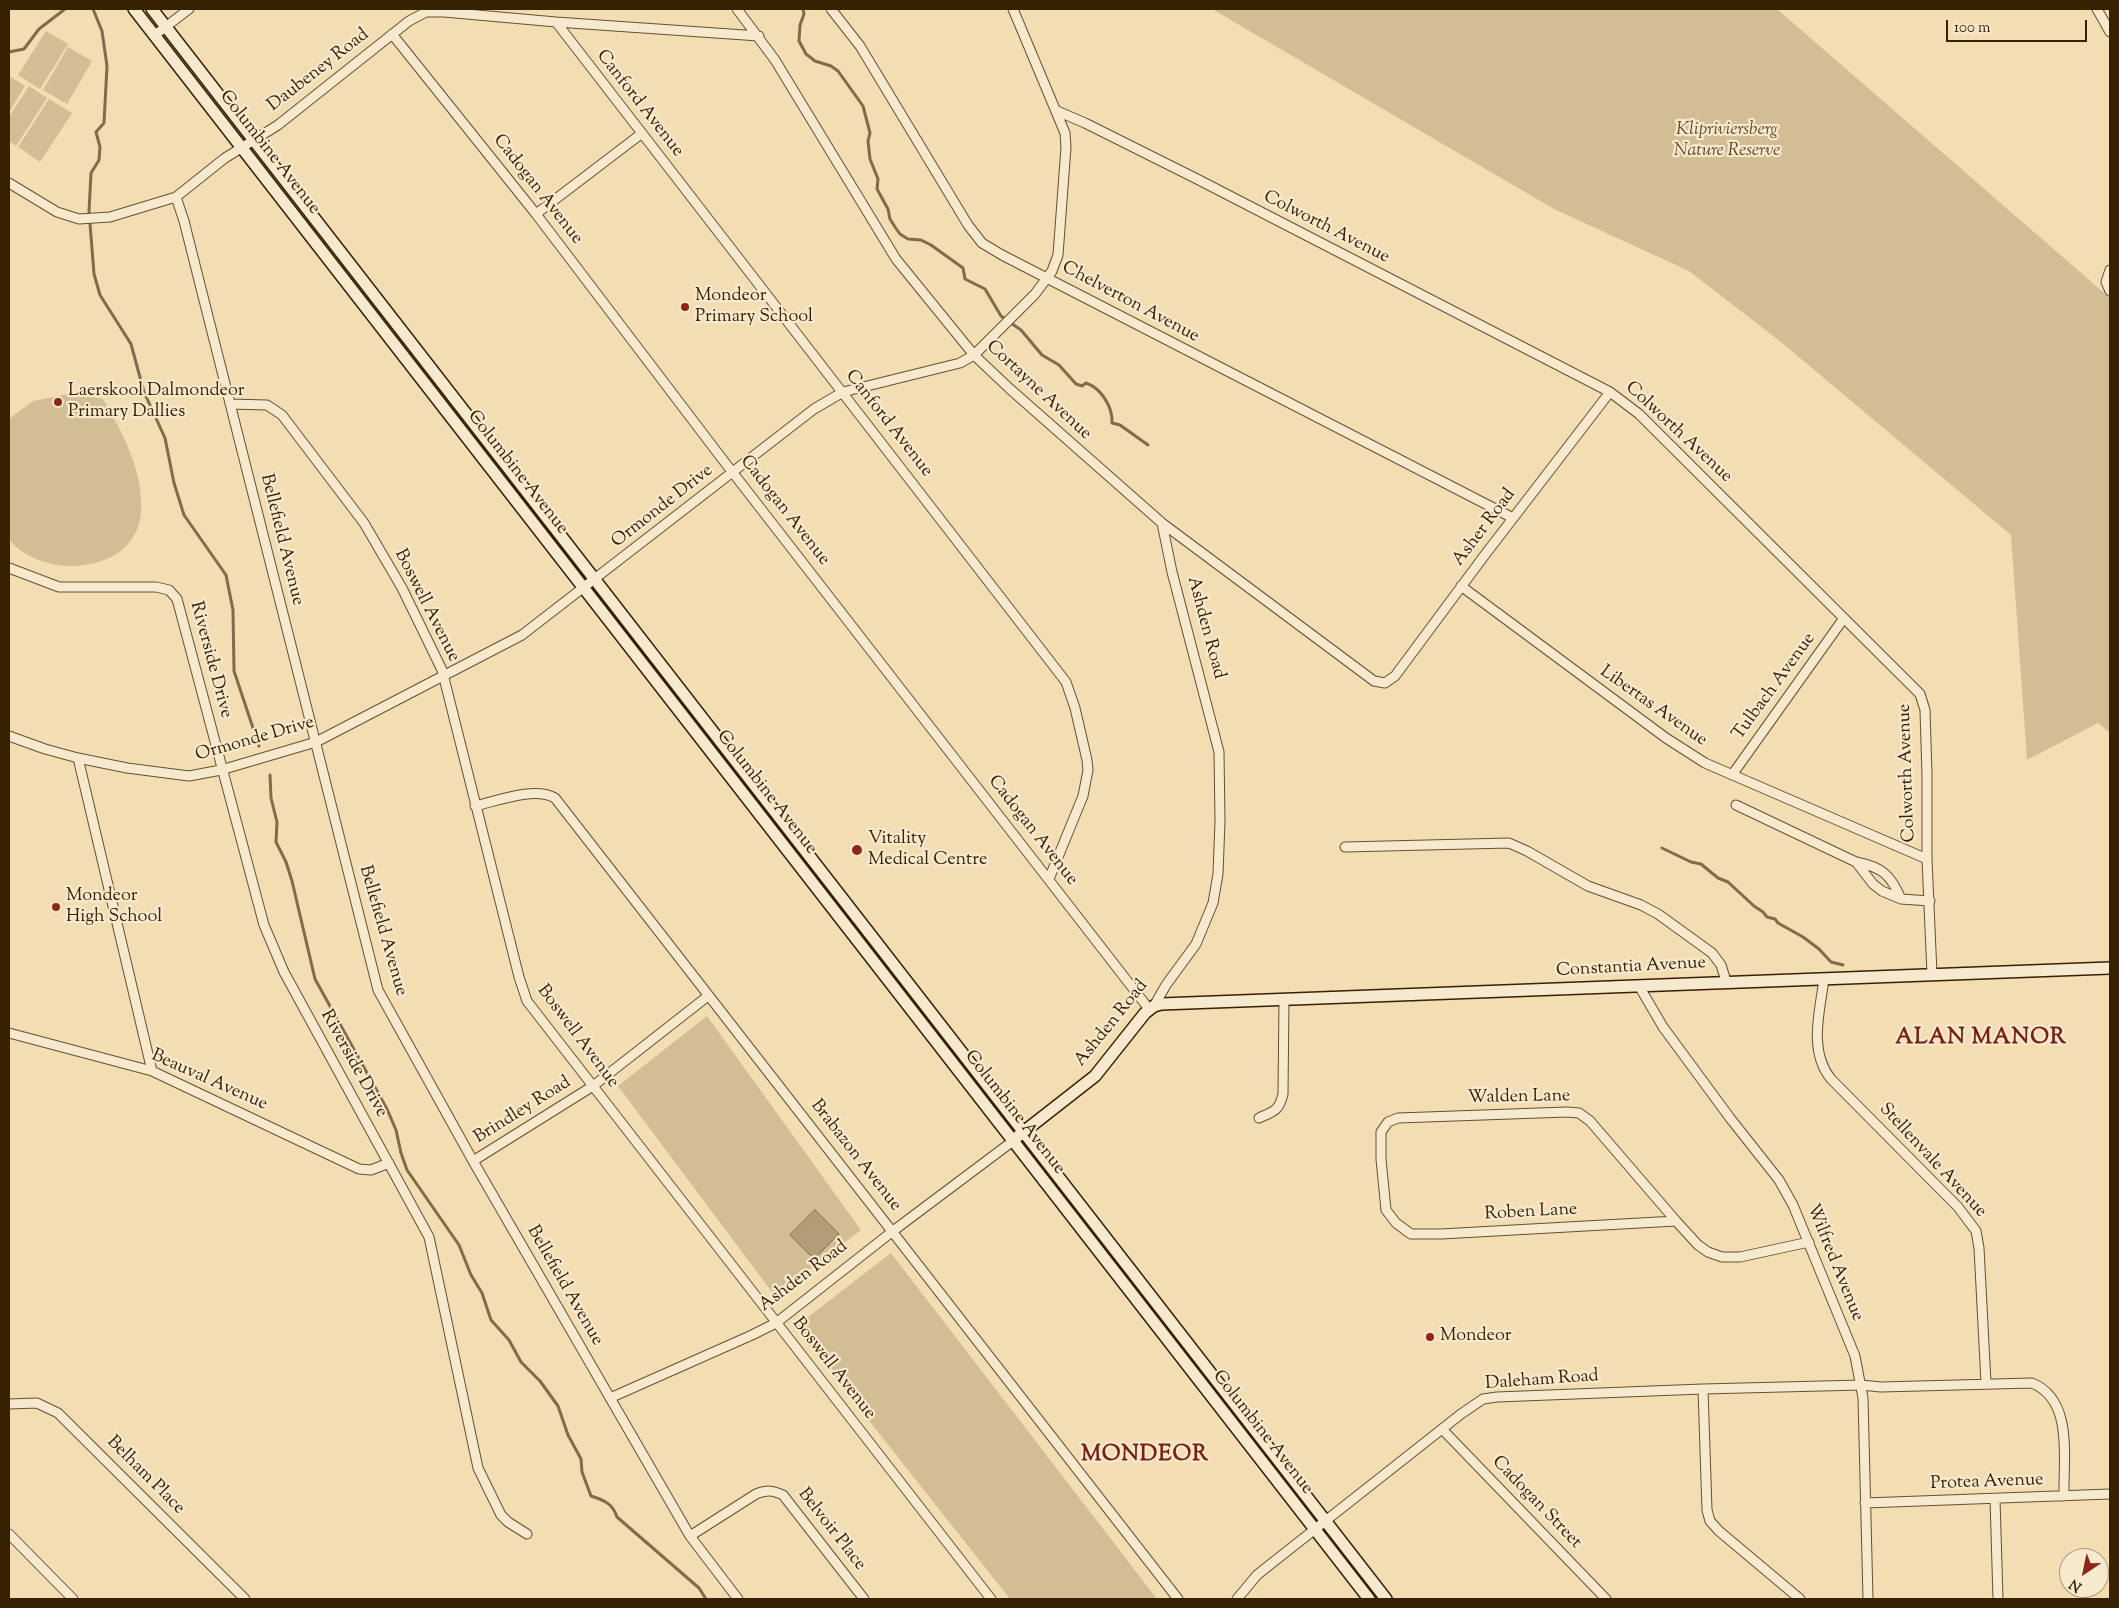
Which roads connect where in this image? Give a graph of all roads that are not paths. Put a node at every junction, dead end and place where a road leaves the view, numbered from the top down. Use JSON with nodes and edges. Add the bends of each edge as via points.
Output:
{"nodes":[{"id":1,"x":134,"y":9,"type":"edge"},
{"id":2,"x":152,"y":9,"type":"edge"},
{"id":3,"x":189,"y":9,"type":"edge"},
{"id":4,"x":737,"y":9,"type":"edge"},
{"id":5,"x":831,"y":9,"type":"edge"},
{"id":6,"x":1013,"y":9,"type":"edge"},
{"id":7,"x":2097,"y":9,"type":"edge"},
{"id":8,"x":556,"y":22,"type":"junction"},
{"id":9,"x":166,"y":27,"type":"junction"},
{"id":10,"x":2110,"y":32,"type":"edge"},
{"id":11,"x":392,"y":34,"type":"junction"},
{"id":12,"x":155,"y":35,"type":"junction"},
{"id":13,"x":759,"y":36,"type":"junction"},
{"id":14,"x":1057,"y":111,"type":"junction"},
{"id":15,"x":641,"y":134,"type":"junction"},
{"id":16,"x":253,"y":140,"type":"junction"},
{"id":17,"x":241,"y":147,"type":"junction"},
{"id":18,"x":9,"y":183,"type":"edge"},
{"id":19,"x":176,"y":197,"type":"junction"},
{"id":20,"x":536,"y":214,"type":"junction"},
{"id":21,"x":2110,"y":270,"type":"edge"},
{"id":22,"x":1047,"y":278,"type":"junction"},
{"id":23,"x":370,"y":289,"type":"junction"},
{"id":24,"x":2110,"y":291,"type":"edge"},
{"id":25,"x":358,"y":297,"type":"junction"},
{"id":26,"x":974,"y":355,"type":"junction"},
{"id":27,"x":843,"y":392,"type":"junction"},
{"id":28,"x":1610,"y":392,"type":"junction"},
{"id":29,"x":230,"y":404,"type":"junction"},
{"id":30,"x":480,"y":432,"type":"junction"},
{"id":31,"x":469,"y":440,"type":"junction"},
{"id":32,"x":734,"y":472,"type":"junction"},
{"id":33,"x":1513,"y":518,"type":"junction"},
{"id":34,"x":1162,"y":523,"type":"junction"},
{"id":35,"x":9,"y":568,"type":"edge"},
{"id":36,"x":595,"y":579,"type":"junction"},
{"id":37,"x":1462,"y":586,"type":"junction"},
{"id":38,"x":584,"y":588,"type":"junction"},
{"id":39,"x":1844,"y":618,"type":"junction"},
{"id":40,"x":444,"y":677,"type":"junction"},
{"id":41,"x":1385,"y":683,"type":"joint"},
{"id":42,"x":705,"y":722,"type":"junction"},
{"id":43,"x":694,"y":729,"type":"junction"},
{"id":44,"x":9,"y":736,"type":"edge"},
{"id":45,"x":316,"y":742,"type":"junction"},
{"id":46,"x":78,"y":758,"type":"junction"},
{"id":47,"x":221,"y":770,"type":"junction"},
{"id":48,"x":1732,"y":775,"type":"junction"},
{"id":49,"x":1736,"y":805,"type":"dead end"},
{"id":50,"x":476,"y":806,"type":"junction"},
{"id":51,"x":1345,"y":847,"type":"dead end"},
{"id":52,"x":810,"y":858,"type":"junction"},
{"id":53,"x":1927,"y":859,"type":"junction"},
{"id":54,"x":1856,"y":862,"type":"junction"},
{"id":55,"x":799,"y":864,"type":"junction"},
{"id":56,"x":1049,"y":879,"type":"junction"},
{"id":57,"x":1901,"y":898,"type":"junction"},
{"id":58,"x":1930,"y":901,"type":"junction"},
{"id":59,"x":2110,"y":968,"type":"edge"},
{"id":60,"x":1932,"y":974,"type":"junction"},
{"id":61,"x":1824,"y":979,"type":"junction"},
{"id":62,"x":1726,"y":982,"type":"junction"},
{"id":63,"x":1639,"y":986,"type":"junction"},
{"id":64,"x":916,"y":994,"type":"junction"},
{"id":65,"x":708,"y":996,"type":"junction"},
{"id":66,"x":1284,"y":1000,"type":"junction"},
{"id":67,"x":906,"y":1002,"type":"junction"},
{"id":68,"x":1151,"y":1008,"type":"junction"},
{"id":69,"x":9,"y":1033,"type":"edge"},
{"id":70,"x":152,"y":1071,"type":"junction"},
{"id":71,"x":593,"y":1086,"type":"junction"},
{"id":72,"x":1260,"y":1118,"type":"dead end"},
{"id":73,"x":1023,"y":1132,"type":"junction"},
{"id":74,"x":1013,"y":1141,"type":"junction"},
{"id":75,"x":473,"y":1161,"type":"junction"},
{"id":76,"x":389,"y":1163,"type":"junction"},
{"id":77,"x":1392,"y":1219,"type":"joint"},
{"id":78,"x":1676,"y":1221,"type":"junction"},
{"id":79,"x":893,"y":1231,"type":"junction"},
{"id":80,"x":1809,"y":1242,"type":"junction"},
{"id":81,"x":1125,"y":1264,"type":"junction"},
{"id":82,"x":1115,"y":1272,"type":"junction"},
{"id":83,"x":776,"y":1323,"type":"junction"},
{"id":84,"x":1986,"y":1383,"type":"junction"},
{"id":85,"x":1861,"y":1385,"type":"junction"},
{"id":86,"x":1704,"y":1389,"type":"junction"},
{"id":87,"x":1223,"y":1390,"type":"junction"},
{"id":88,"x":610,"y":1398,"type":"junction"},
{"id":89,"x":1213,"y":1398,"type":"junction"},
{"id":90,"x":9,"y":1404,"type":"edge"},
{"id":91,"x":1442,"y":1429,"type":"junction"},
{"id":92,"x":2110,"y":1494,"type":"edge"},
{"id":93,"x":2064,"y":1496,"type":"junction"},
{"id":94,"x":1995,"y":1499,"type":"junction"},
{"id":95,"x":1865,"y":1503,"type":"junction"},
{"id":96,"x":1325,"y":1520,"type":"junction"},
{"id":97,"x":1315,"y":1529,"type":"junction"},
{"id":98,"x":9,"y":1534,"type":"edge"},
{"id":99,"x":528,"y":1534,"type":"dead end"},
{"id":100,"x":690,"y":1536,"type":"junction"},
{"id":101,"x":73,"y":1599,"type":"edge"},
{"id":102,"x":245,"y":1599,"type":"edge"},
{"id":103,"x":738,"y":1599,"type":"edge"},
{"id":104,"x":864,"y":1599,"type":"edge"},
{"id":105,"x":991,"y":1599,"type":"edge"},
{"id":106,"x":1178,"y":1599,"type":"edge"},
{"id":107,"x":1237,"y":1599,"type":"edge"},
{"id":108,"x":1369,"y":1599,"type":"edge"},
{"id":109,"x":1386,"y":1599,"type":"edge"},
{"id":110,"x":1606,"y":1599,"type":"edge"},
{"id":111,"x":1800,"y":1599,"type":"edge"},
{"id":112,"x":1868,"y":1599,"type":"edge"},
{"id":113,"x":1998,"y":1599,"type":"edge"}],
"edges":[{"from":1,"to":12,"type":"main road","name":"Columbine Avenue"},
{"from":2,"to":9,"type":"main road","name":"Columbine Avenue"},
{"from":3,"to":9,"type":"street"},
{"from":4,"to":13,"type":"street","name":"Cortayne Avenue"},
{"from":5,"to":22,"type":"street","name":"Chelverton Avenue","via":[[860,46],[977,238],[1002,256]]},
{"from":6,"to":14,"type":"street","name":"Ormonde Drive"},
{"from":7,"to":10,"type":"street"},
{"from":8,"to":11,"type":"street","name":"Daubeney Road","via":[[434,11],[419,16]]},
{"from":8,"to":13,"type":"street","name":"Daubeney Road"},
{"from":8,"to":15,"type":"street","name":"Canford Avenue"},
{"from":9,"to":12,"type":"street"},
{"from":9,"to":16,"type":"main road","name":"Columbine Avenue"},
{"from":11,"to":16,"type":"street","name":"Daubeney Road","via":[[278,125]]},
{"from":11,"to":20,"type":"street","name":"Cadogan Avenue"},
{"from":12,"to":17,"type":"main road","name":"Columbine Avenue"},
{"from":13,"to":26,"type":"street","name":"Cortayne Avenue","via":[[896,259]]},
{"from":14,"to":22,"type":"street","name":"Ormonde Drive","via":[[1066,133],[1066,155],[1058,255]]},
{"from":14,"to":28,"type":"street","name":"Colworth Avenue","via":[[1199,180]]},
{"from":15,"to":20,"type":"street"},
{"from":15,"to":27,"type":"street","name":"Canford Avenue"},
{"from":16,"to":17,"type":"street","name":"Daubeney Road"},
{"from":16,"to":23,"type":"main road","name":"Columbine Avenue"},
{"from":17,"to":19,"type":"street","name":"Daubeney Road"},
{"from":17,"to":25,"type":"main road","name":"Columbine Avenue"},
{"from":18,"to":19,"type":"street","name":"Daubeney Road","via":[[57,212],[79,219],[110,218]]},
{"from":19,"to":29,"type":"street","name":"Bellefield Avenue"},
{"from":20,"to":32,"type":"street","name":"Cadogan Avenue"},
{"from":21,"to":24,"type":"street","via":[[2106,282]]},
{"from":22,"to":26,"type":"street","name":"Ormonde Drive","via":[[1013,318]]},
{"from":22,"to":33,"type":"street","name":"Chelverton Avenue"},
{"from":23,"to":25,"type":"main road"},
{"from":23,"to":30,"type":"main road","name":"Columbine Avenue"},
{"from":25,"to":31,"type":"main road","name":"Columbine Avenue"},
{"from":26,"to":27,"type":"street","name":"Ormonde Drive","via":[[940,369]]},
{"from":26,"to":34,"type":"street","name":"Cortayne Avenue"},
{"from":27,"to":32,"type":"street","name":"Ormonde Drive","via":[[814,409]]},
{"from":27,"to":56,"type":"street","name":"Canford Avenue","via":[[1060,671],[1070,689],[1088,760],[1087,780]]},
{"from":28,"to":33,"type":"street","name":"Asher Road"},
{"from":28,"to":39,"type":"street","name":"Colworth Avenue","via":[[1640,414]]},
{"from":29,"to":40,"type":"street","name":"Boswell Avenue","via":[[267,405],[282,415],[364,523],[389,564]]},
{"from":29,"to":45,"type":"street","name":"Bellefield Avenue"},
{"from":30,"to":31,"type":"main road"},
{"from":30,"to":36,"type":"main road","name":"Columbine Avenue"},
{"from":31,"to":38,"type":"main road","name":"Columbine Avenue"},
{"from":32,"to":36,"type":"street","name":"Ormonde Drive"},
{"from":32,"to":56,"type":"street","name":"Cadogan Avenue"},
{"from":33,"to":37,"type":"street","name":"Asher Road"},
{"from":34,"to":41,"type":"street","name":"Cortayne Avenue","via":[[1366,677]]},
{"from":34,"to":68,"type":"street","name":"Ashden Road","via":[[1219,752],[1220,821],[1218,874],[1213,903],[1196,944]]},
{"from":35,"to":47,"type":"street","name":"Riverside Drive","via":[[59,587],[156,587],[173,593],[179,605]]},
{"from":36,"to":38,"type":"street","name":"Ormonde Drive"},
{"from":36,"to":42,"type":"main road","name":"Columbine Avenue"},
{"from":37,"to":41,"type":"street","name":"Asher Road","via":[[1395,676]]},
{"from":37,"to":48,"type":"street","name":"Libertas Avenue","via":[[1679,748]]},
{"from":38,"to":40,"type":"street","name":"Ormonde Drive","via":[[522,635]]},
{"from":38,"to":43,"type":"main road","name":"Columbine Avenue"},
{"from":39,"to":48,"type":"street","name":"Tulbach Avenue"},
{"from":39,"to":53,"type":"street","name":"Colworth Avenue","via":[[1916,688],[1922,700],[1925,710]]},
{"from":40,"to":45,"type":"street","name":"Ormonde Drive"},
{"from":40,"to":50,"type":"street","name":"Boswell Avenue"},
{"from":42,"to":43,"type":"main road"},
{"from":42,"to":52,"type":"main road","name":"Columbine Avenue"},
{"from":43,"to":55,"type":"main road","name":"Columbine Avenue"},
{"from":44,"to":46,"type":"street","name":"Ormonde Drive"},
{"from":45,"to":47,"type":"street","name":"Ormonde Drive"},
{"from":45,"to":75,"type":"street","name":"Bellefield Avenue","via":[[378,990]]},
{"from":46,"to":47,"type":"street","name":"Ormonde Drive","via":[[181,776]]},
{"from":46,"to":70,"type":"street"},
{"from":47,"to":76,"type":"street","name":"Riverside Drive","via":[[275,955]]},
{"from":48,"to":53,"type":"street","name":"Libertas Avenue"},
{"from":49,"to":54,"type":"street"},
{"from":50,"to":65,"type":"street","name":"Brabazon Avenue","via":[[532,793],[555,798]]},
{"from":50,"to":71,"type":"street","name":"Boswell Avenue","via":[[523,991],[533,1010]]},
{"from":51,"to":62,"type":"street","via":[[1509,843],[1588,886],[1658,914],[1712,953],[1721,965]]},
{"from":52,"to":55,"type":"main road"},
{"from":52,"to":64,"type":"main road","name":"Columbine Avenue"},
{"from":53,"to":58,"type":"street","name":"Colworth Avenue"},
{"from":54,"to":57,"type":"street","via":[[1882,892]]},
{"from":54,"to":57,"type":"street","via":[[1870,865],[1888,876]]},
{"from":55,"to":67,"type":"main road","name":"Columbine Avenue"},
{"from":56,"to":68,"type":"street","name":"Cadogan Avenue"},
{"from":57,"to":58,"type":"street"},
{"from":58,"to":60,"type":"street","name":"Colworth Avenue"},
{"from":59,"to":60,"type":"main road","name":"Constantia Avenue"},
{"from":60,"to":61,"type":"main road","name":"Constantia Avenue"},
{"from":61,"to":62,"type":"main road","name":"Constantia Avenue"},
{"from":61,"to":84,"type":"street","name":"Stellenvale Avenue","via":[[1817,1047],[1823,1067],[1962,1212],[1976,1231]]},
{"from":62,"to":63,"type":"main road","name":"Constantia Avenue"},
{"from":63,"to":66,"type":"main road","name":"Constantia Avenue"},
{"from":63,"to":80,"type":"street","name":"Wilfred Avenue","via":[[1663,1027],[1779,1180]]},
{"from":64,"to":67,"type":"main road"},
{"from":64,"to":73,"type":"main road","name":"Columbine Avenue"},
{"from":65,"to":71,"type":"street","name":"Brindley Road"},
{"from":65,"to":79,"type":"street","name":"Brabazon Avenue"},
{"from":66,"to":68,"type":"main road","name":"Constantia Avenue","via":[[1169,1003]]},
{"from":66,"to":72,"type":"street","via":[[1284,1094],[1276,1111]]},
{"from":67,"to":74,"type":"main road","name":"Columbine Avenue"},
{"from":68,"to":73,"type":"main road","name":"Ashden Road","via":[[1095,1076]]},
{"from":69,"to":70,"type":"street","name":"Beauval Avenue"},
{"from":70,"to":76,"type":"street","name":"Beauval Avenue","via":[[351,1166],[371,1170]]},
{"from":71,"to":75,"type":"street","name":"Brindley Road"},
{"from":71,"to":83,"type":"street","name":"Boswell Avenue"},
{"from":73,"to":74,"type":"main road","name":"Ashden Road"},
{"from":73,"to":81,"type":"main road","name":"Columbine Avenue"},
{"from":74,"to":79,"type":"street","name":"Ashden Road"},
{"from":74,"to":82,"type":"main road","name":"Columbine Avenue"},
{"from":75,"to":88,"type":"street","name":"Bellefield Avenue"},
{"from":76,"to":99,"type":"street","name":"Riverside Drive","via":[[424,1226],[432,1248],[478,1468],[501,1515]]},
{"from":77,"to":78,"type":"street","name":"Roben Lane","via":[[1402,1229],[1418,1235]]},
{"from":77,"to":78,"type":"street","name":"Walden Lane","via":[[1385,1205],[1381,1159],[1382,1132],[1390,1120],[1567,1112],[1579,1113],[1590,1121]]},
{"from":78,"to":80,"type":"street","name":"Walden Lane","via":[[1698,1245],[1722,1257],[1760,1254]]},
{"from":79,"to":83,"type":"street","name":"Ashden Road"},
{"from":79,"to":106,"type":"street","name":"Brabazon Avenue"},
{"from":80,"to":85,"type":"street","name":"Wilfred Avenue","via":[[1855,1356]]},
{"from":81,"to":82,"type":"main road"},
{"from":81,"to":87,"type":"main road","name":"Columbine Avenue"},
{"from":82,"to":89,"type":"main road","name":"Columbine Avenue"},
{"from":83,"to":88,"type":"street","name":"Ashden Road"},
{"from":83,"to":105,"type":"street","name":"Boswell Avenue"},
{"from":84,"to":85,"type":"street","name":"Daleham Road"},
{"from":84,"to":93,"type":"street","name":"Daleham Road","via":[[2032,1382],[2041,1386],[2055,1401],[2063,1432]]},
{"from":85,"to":86,"type":"street","name":"Daleham Road"},
{"from":85,"to":95,"type":"street","name":"Wilfred Avenue"},
{"from":86,"to":91,"type":"street","name":"Daleham Road","via":[[1489,1398],[1476,1403]]},
{"from":86,"to":111,"type":"street","via":[[1710,1521]]},
{"from":87,"to":89,"type":"main road"},
{"from":87,"to":96,"type":"main road","name":"Columbine Avenue"},
{"from":88,"to":100,"type":"street","name":"Bellefield Avenue"},
{"from":89,"to":97,"type":"main road","name":"Columbine Avenue"},
{"from":90,"to":102,"type":"street","name":"Belham Place","via":[[37,1403],[58,1412]]},
{"from":91,"to":96,"type":"street","name":"Daleham Road"},
{"from":91,"to":110,"type":"street","name":"Cadogan Street"},
{"from":92,"to":93,"type":"street","name":"Protea Avenue"},
{"from":93,"to":94,"type":"street","name":"Protea Avenue"},
{"from":94,"to":95,"type":"street","name":"Protea Avenue"},
{"from":94,"to":113,"type":"street"},
{"from":95,"to":112,"type":"street","name":"Wilfred Avenue"},
{"from":96,"to":97,"type":"street","name":"Daleham Road"},
{"from":96,"to":109,"type":"main road","name":"Columbine Avenue"},
{"from":97,"to":107,"type":"street","name":"Daleham Road","via":[[1257,1575]]},
{"from":97,"to":108,"type":"main road","name":"Columbine Avenue"},
{"from":98,"to":101,"type":"street"},
{"from":100,"to":103,"type":"street","name":"Bellefield Avenue"},
{"from":100,"to":104,"type":"street","name":"Belvoir Place","via":[[756,1494],[775,1491],[783,1495]]}]}
